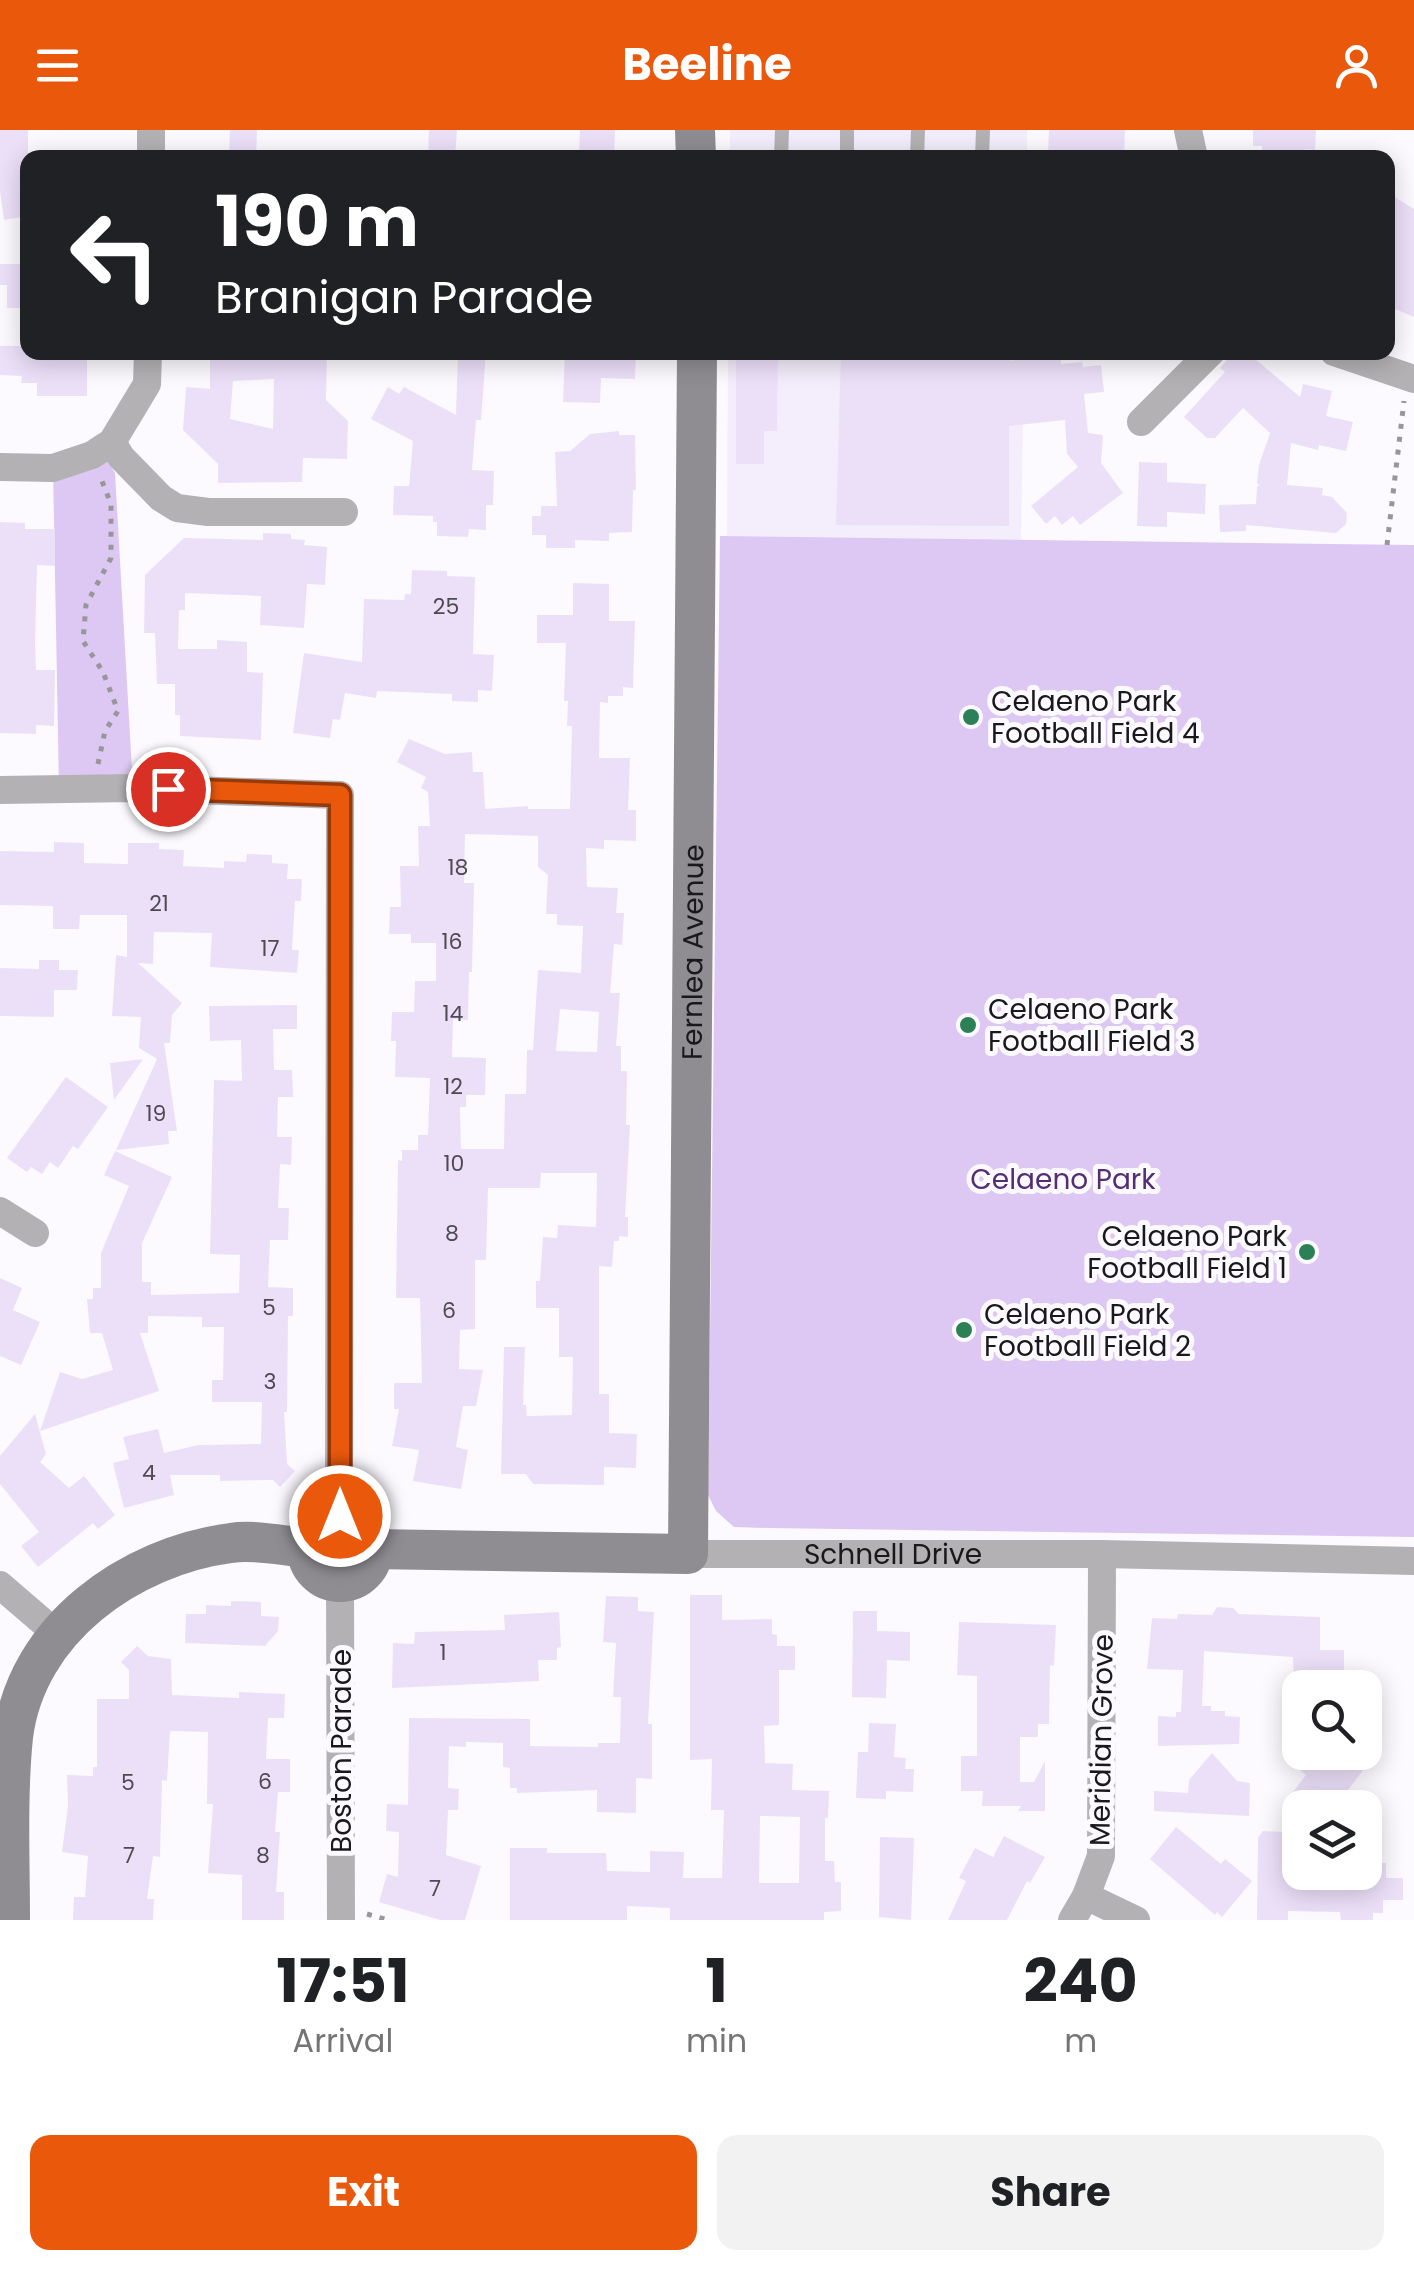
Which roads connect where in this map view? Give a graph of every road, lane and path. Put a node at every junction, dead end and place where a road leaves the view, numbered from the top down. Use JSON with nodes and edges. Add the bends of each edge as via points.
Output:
{"nodes":[{"id":1,"x":148,"y":360,"type":"edge"},
{"id":2,"x":698,"y":360,"type":"edge"},
{"id":3,"x":1204,"y":360,"type":"edge"},
{"id":4,"x":1357,"y":360,"type":"edge"},
{"id":5,"x":1410,"y":378,"type":"edge"},
{"id":6,"x":1142,"y":422,"type":"dead end"},
{"id":7,"x":102,"y":449,"type":"junction"},
{"id":8,"x":0,"y":468,"type":"edge"},
{"id":9,"x":344,"y":512,"type":"dead end"},
{"id":10,"x":1387,"y":545,"type":"dead end"},
{"id":11,"x":98,"y":788,"type":"junction"},
{"id":12,"x":0,"y":790,"type":"edge"},
{"id":13,"x":0,"y":1211,"type":"edge"},
{"id":14,"x":35,"y":1233,"type":"dead end"},
{"id":15,"x":340,"y":1516,"type":"junction"},
{"id":16,"x":306,"y":1548,"type":"junction"},
{"id":17,"x":372,"y":1549,"type":"junction"},
{"id":18,"x":688,"y":1554,"type":"junction"},
{"id":19,"x":1102,"y":1554,"type":"junction"},
{"id":20,"x":1414,"y":1561,"type":"edge"},
{"id":21,"x":340,"y":1582,"type":"junction"},
{"id":22,"x":0,"y":1586,"type":"edge"},
{"id":23,"x":58,"y":1636,"type":"junction"},
{"id":24,"x":1079,"y":1908,"type":"edge"},
{"id":25,"x":10,"y":1920,"type":"edge"},
{"id":26,"x":341,"y":1920,"type":"edge"},
{"id":27,"x":1136,"y":1920,"type":"edge"}],
"edges":[{"from":1,"to":7,"type":"street","via":[[147,384]]},
{"from":2,"to":18,"type":"street","name":"Fernlea Avenue"},
{"from":3,"to":6,"type":"street"},
{"from":4,"to":5,"type":"street"},
{"from":5,"to":10,"type":"path"},
{"from":7,"to":8,"type":"street","via":[[53,468]]},
{"from":7,"to":9,"type":"street","via":[[121,456],[177,508]]},
{"from":7,"to":11,"type":"path","via":[[111,558],[86,605],[84,641],[118,711],[98,755]]},
{"from":11,"to":12,"type":"street"},
{"from":11,"to":15,"type":"street","via":[[340,795]]},
{"from":13,"to":14,"type":"street"},
{"from":15,"to":16,"type":"street","via":[[320,1522]]},
{"from":15,"to":17,"type":"street","via":[[366,1530]]},
{"from":16,"to":21,"type":"street","via":[[320,1576]]},
{"from":16,"to":23,"type":"street","via":[[232,1542],[157,1561],[117,1582]]},
{"from":17,"to":18,"type":"street","name":"Schnell Drive"},
{"from":17,"to":21,"type":"street","via":[[359,1576]]},
{"from":18,"to":19,"type":"street","name":"Schnell Drive"},
{"from":19,"to":20,"type":"street","name":"Schnell Drive"},
{"from":19,"to":24,"type":"street","name":"Meridian Grove","via":[[1101,1856]]},
{"from":21,"to":26,"type":"street","name":"Boston Parade"},
{"from":22,"to":23,"type":"street"},
{"from":23,"to":25,"type":"street","via":[[23,1698],[14,1736]]},
{"from":24,"to":27,"type":"street"}]}
